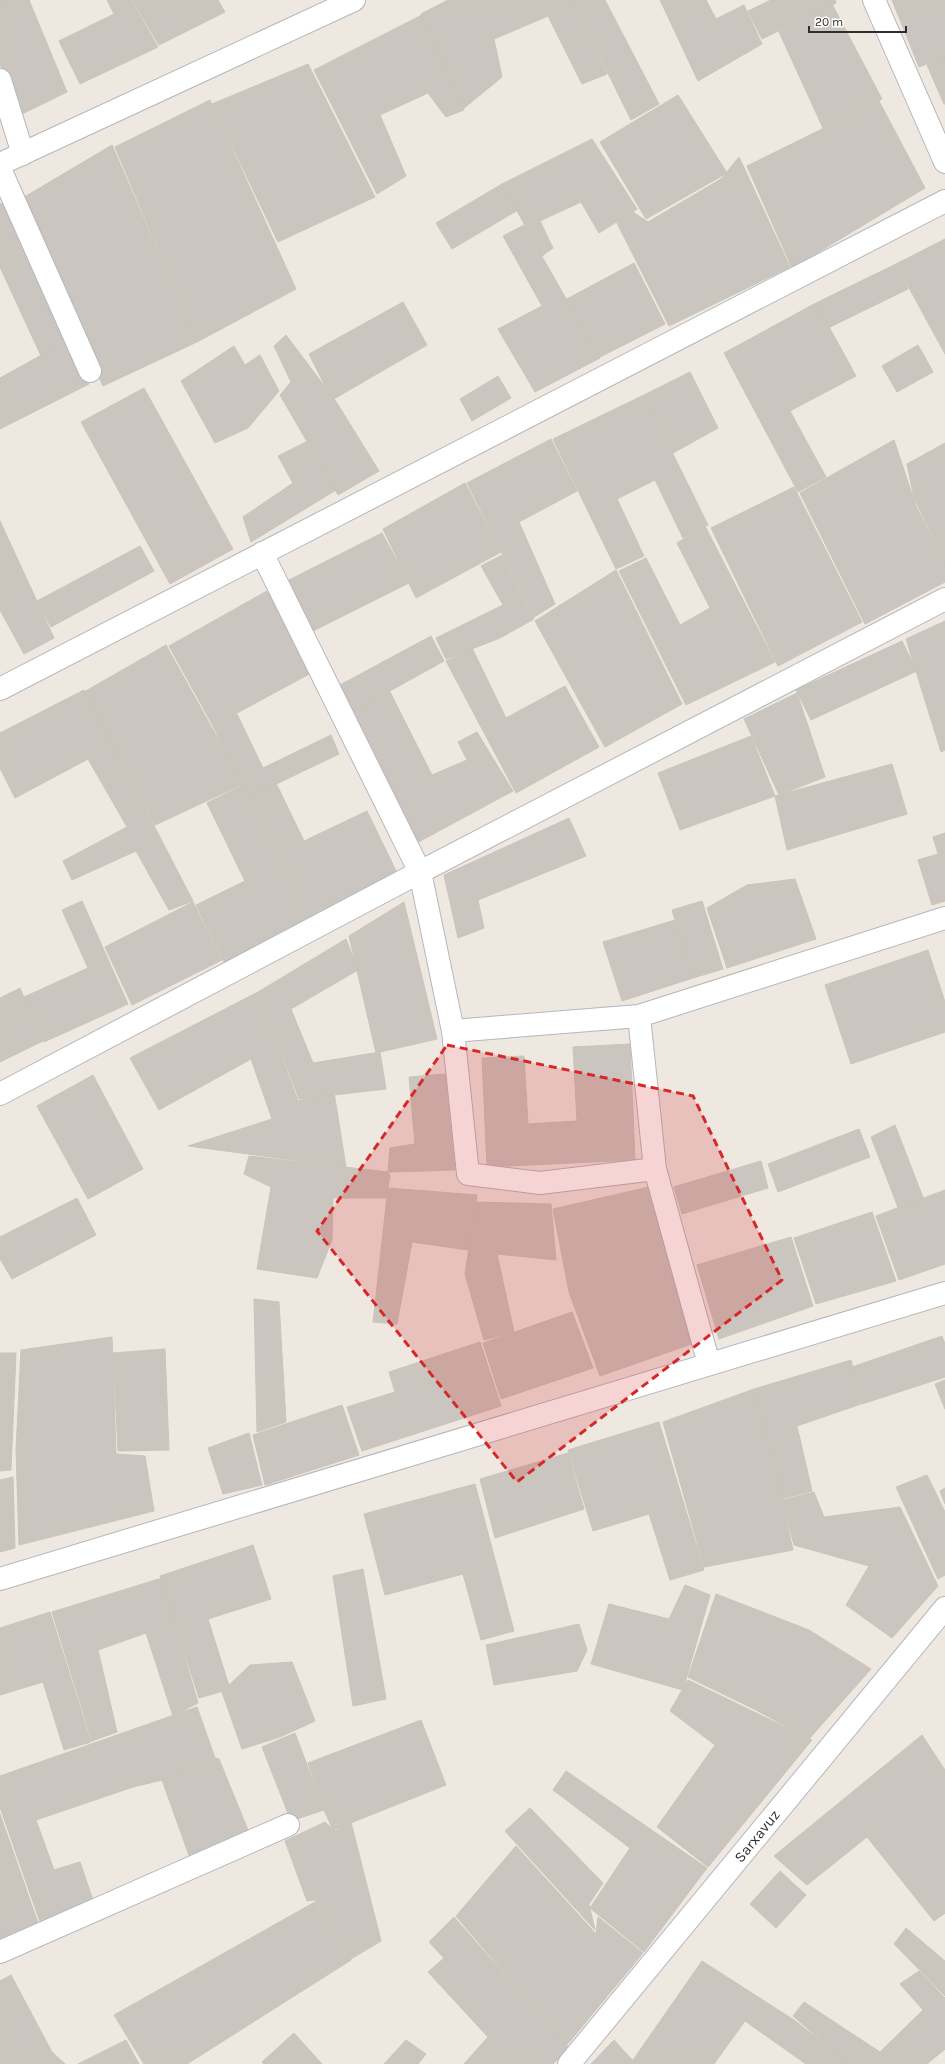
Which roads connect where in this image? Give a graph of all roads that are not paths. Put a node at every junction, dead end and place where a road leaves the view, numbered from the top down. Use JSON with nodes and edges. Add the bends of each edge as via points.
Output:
{"nodes":[{"id":1,"x":354,"y":0,"type":"edge"},
{"id":2,"x":874,"y":0,"type":"edge"},
{"id":3,"x":0,"y":80,"type":"edge"},
{"id":4,"x":23,"y":154,"type":"junction"},
{"id":5,"x":945,"y":162,"type":"edge"},
{"id":6,"x":0,"y":164,"type":"edge"},
{"id":7,"x":0,"y":169,"type":"edge"},
{"id":8,"x":945,"y":201,"type":"edge"},
{"id":9,"x":90,"y":371,"type":"dead end"},
{"id":10,"x":262,"y":553,"type":"junction"},
{"id":11,"x":945,"y":599,"type":"edge"},
{"id":12,"x":0,"y":689,"type":"edge"},
{"id":13,"x":420,"y":872,"type":"junction"},
{"id":14,"x":944,"y":922,"type":"edge"},
{"id":15,"x":639,"y":1016,"type":"junction"},
{"id":16,"x":453,"y":1031,"type":"junction"},
{"id":17,"x":0,"y":1094,"type":"edge"},
{"id":18,"x":655,"y":1169,"type":"junction"},
{"id":19,"x":945,"y":1293,"type":"edge"},
{"id":20,"x":709,"y":1364,"type":"junction"},
{"id":21,"x":0,"y":1579,"type":"edge"},
{"id":22,"x":945,"y":1608,"type":"edge"},
{"id":23,"x":288,"y":1825,"type":"dead end"},
{"id":24,"x":0,"y":1952,"type":"edge"},
{"id":25,"x":569,"y":2064,"type":"edge"}],
"edges":[{"from":1,"to":4,"type":"street"},
{"from":2,"to":5,"type":"street"},
{"from":3,"to":4,"type":"street"},
{"from":4,"to":6,"type":"street"},
{"from":7,"to":9,"type":"street"},
{"from":8,"to":10,"type":"street"},
{"from":10,"to":12,"type":"street"},
{"from":10,"to":13,"type":"street"},
{"from":11,"to":13,"type":"street"},
{"from":13,"to":16,"type":"street"},
{"from":13,"to":17,"type":"street"},
{"from":14,"to":15,"type":"street"},
{"from":15,"to":16,"type":"street"},
{"from":15,"to":18,"type":"street"},
{"from":16,"to":18,"type":"street","via":[[468,1174],[540,1183]]},
{"from":18,"to":20,"type":"street"},
{"from":19,"to":20,"type":"street"},
{"from":20,"to":21,"type":"street"},
{"from":22,"to":25,"type":"street","name":"Sarxavuz"},
{"from":23,"to":24,"type":"street"}]}
